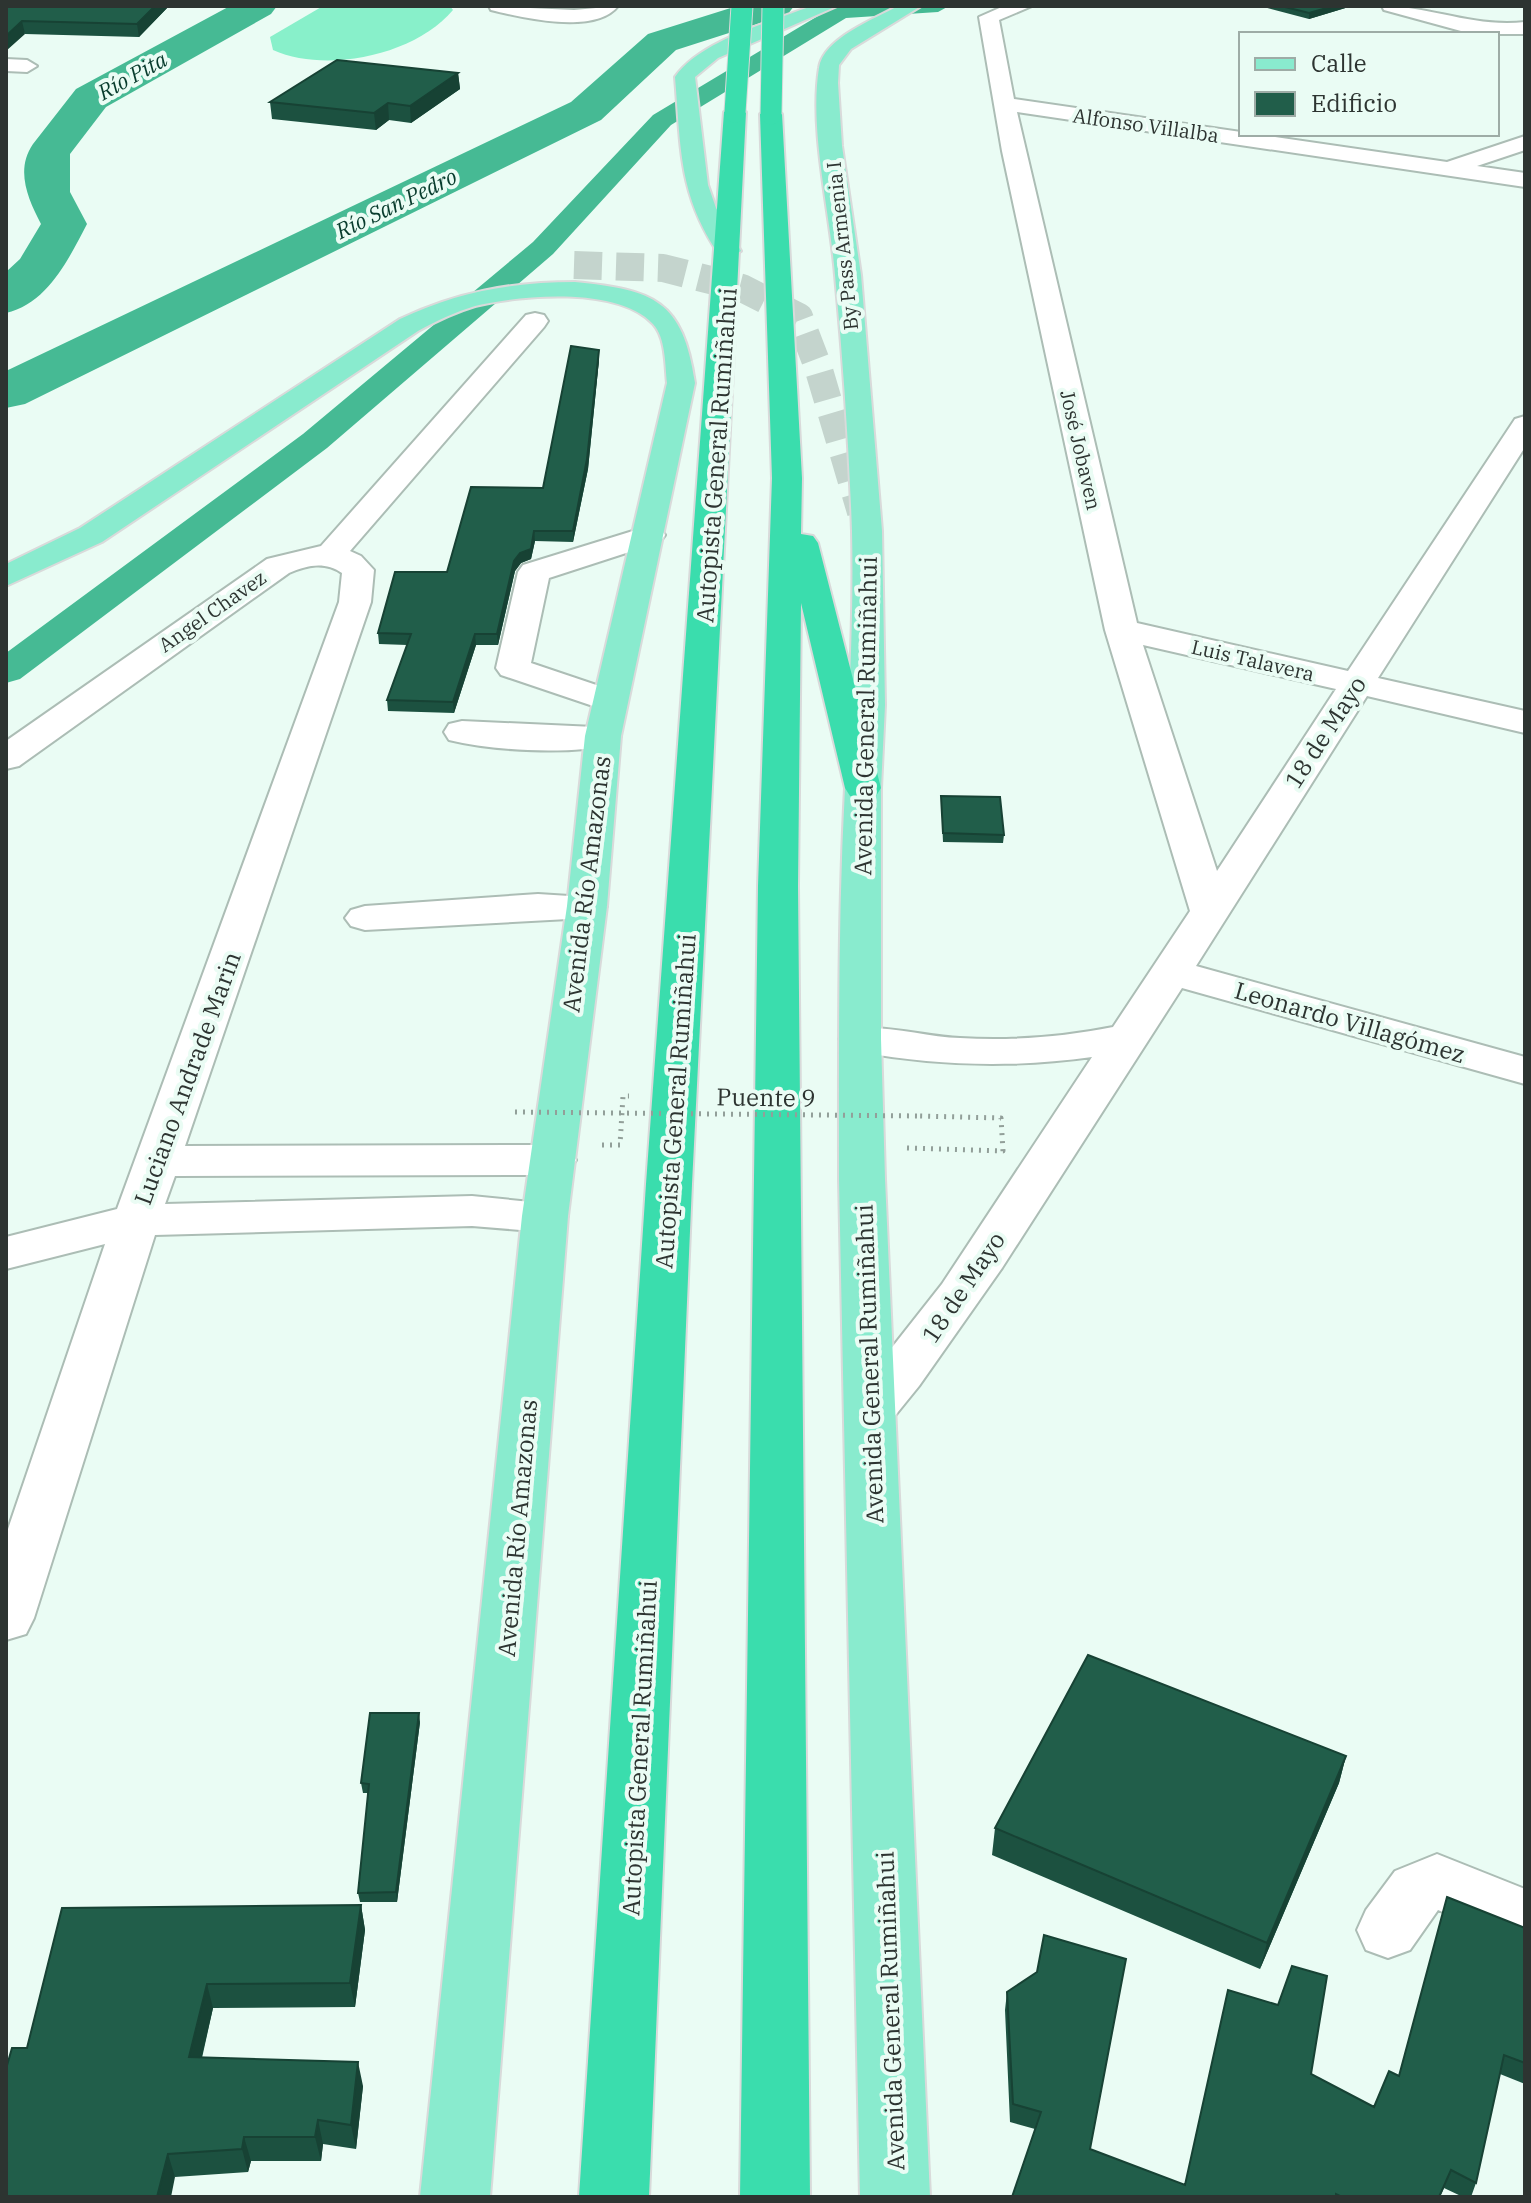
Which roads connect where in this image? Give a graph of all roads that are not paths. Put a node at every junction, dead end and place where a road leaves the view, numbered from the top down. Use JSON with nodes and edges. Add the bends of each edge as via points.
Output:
{"nodes":[{"id":1,"x":498,"y":6,"type":"edge"},
{"id":2,"x":609,"y":6,"type":"edge"},
{"id":3,"x":742,"y":6,"type":"edge"},
{"id":4,"x":773,"y":6,"type":"edge"},
{"id":5,"x":912,"y":6,"type":"edge"},
{"id":6,"x":1023,"y":6,"type":"edge"},
{"id":7,"x":1391,"y":6,"type":"edge"},
{"id":8,"x":821,"y":8,"type":"edge"},
{"id":9,"x":1525,"y":28,"type":"edge"},
{"id":10,"x":1488,"y":32,"type":"edge"},
{"id":11,"x":1499,"y":32,"type":"edge"},
{"id":12,"x":1004,"y":104,"type":"junction"},
{"id":13,"x":753,"y":113,"type":"junction"},
{"id":14,"x":1142,"y":124,"type":"junction"},
{"id":15,"x":1525,"y":143,"type":"edge"},
{"id":16,"x":1013,"y":151,"type":"junction"},
{"id":17,"x":1445,"y":169,"type":"junction"},
{"id":18,"x":1525,"y":180,"type":"edge"},
{"id":19,"x":729,"y":251,"type":"junction"},
{"id":20,"x":563,"y":265,"type":"tunnel mouth"},
{"id":21,"x":518,"y":295,"type":"junction"},
{"id":22,"x":1525,"y":425,"type":"edge"},
{"id":23,"x":787,"y":478,"type":"junction"},
{"id":24,"x":864,"y":522,"type":"joint"},
{"id":25,"x":649,"y":535,"type":"junction"},
{"id":26,"x":6,"y":548,"type":"edge"},
{"id":27,"x":329,"y":556,"type":"junction"},
{"id":28,"x":6,"y":576,"type":"edge"},
{"id":29,"x":1122,"y":630,"type":"junction"},
{"id":30,"x":1357,"y":683,"type":"junction"},
{"id":31,"x":607,"y":718,"type":"junction"},
{"id":32,"x":1525,"y":722,"type":"edge"},
{"id":33,"x":462,"y":732,"type":"dead end"},
{"id":34,"x":6,"y":758,"type":"edge"},
{"id":35,"x":863,"y":788,"type":"junction"},
{"id":36,"x":587,"y":906,"type":"junction"},
{"id":37,"x":1210,"y":911,"type":"junction"},
{"id":38,"x":365,"y":918,"type":"dead end"},
{"id":39,"x":1175,"y":973,"type":"junction"},
{"id":40,"x":1125,"y":1038,"type":"junction"},
{"id":41,"x":860,"y":1039,"type":"junction"},
{"id":42,"x":1525,"y":1071,"type":"edge"},
{"id":43,"x":553,"y":1160,"type":"junction"},
{"id":44,"x":158,"y":1161,"type":"junction"},
{"id":45,"x":545,"y":1216,"type":"junction"},
{"id":46,"x":136,"y":1220,"type":"junction"},
{"id":47,"x":6,"y":1253,"type":"edge"},
{"id":48,"x":871,"y":1410,"type":"junction"},
{"id":49,"x":6,"y":1618,"type":"edge"},
{"id":50,"x":1525,"y":1918,"type":"edge"},
{"id":51,"x":1388,"y":1930,"type":"dead end"},
{"id":52,"x":455,"y":2197,"type":"edge"},
{"id":53,"x":614,"y":2197,"type":"edge"},
{"id":54,"x":775,"y":2197,"type":"edge"},
{"id":55,"x":895,"y":2197,"type":"edge"}],
"edges":[{"from":1,"to":2,"type":"street","via":[[526,13],[593,16]]},
{"from":3,"to":13,"type":"highway","name":"Autopista General Rumiñahui","bridge":true},
{"from":4,"to":13,"type":"highway","name":"Autopista General Rumiñahui","bridge":true},
{"from":5,"to":24,"type":"main road","name":"By Pass Armenia I","via":[[835,54],[829,64],[831,146],[848,275]]},
{"from":6,"to":12,"type":"street","name":"José Jobaven","via":[[989,17]]},
{"from":7,"to":10,"type":"street"},
{"from":8,"to":19,"type":"main road","via":[[711,54],[685,77],[696,185]]},
{"from":9,"to":11,"type":"street"},
{"from":12,"to":14,"type":"street","name":"Alfonso Villalba"},
{"from":12,"to":16,"type":"street","name":"José Jobaven"},
{"from":13,"to":19,"type":"highway","name":"Autopista General Rumiñahui"},
{"from":13,"to":23,"type":"highway","name":"Autopista General Rumiñahui"},
{"from":14,"to":16,"type":"street","via":[[1046,135]]},
{"from":14,"to":17,"type":"street","name":"Alfonso Villalba"},
{"from":15,"to":17,"type":"street"},
{"from":16,"to":29,"type":"street","name":"José Jobaven"},
{"from":17,"to":18,"type":"street","name":"Alfonso Villalba"},
{"from":19,"to":53,"type":"highway","name":"Autopista General Rumiñahui","via":[[669,1184]]},
{"from":20,"to":21,"type":"main road","name":"Avenida Río Amazonas"},
{"from":21,"to":25,"type":"main road","name":"Avenida Río Amazonas","via":[[574,291],[622,298],[658,313],[673,335],[681,383]]},
{"from":21,"to":26,"type":"main road","name":"Avenida Río Amazonas","via":[[447,285],[405,303],[82,512]]},
{"from":21,"to":27,"type":"street"},
{"from":21,"to":28,"type":"main road","name":"Avenida Río Amazonas","via":[[477,298],[409,325],[91,535]]},
{"from":22,"to":30,"type":"street","name":"18 de Mayo"},
{"from":23,"to":35,"type":"highway"},
{"from":23,"to":54,"type":"highway","name":"Autopista General Rumiñahui","via":[[778,886]]},
{"from":24,"to":35,"type":"main road","name":"Avenida General Rumiñahui","via":[[868,705]]},
{"from":25,"to":31,"type":"main road","name":"Avenida Río Amazonas"},
{"from":25,"to":31,"type":"street","via":[[534,572],[513,668]]},
{"from":27,"to":34,"type":"street","name":"Angel Chavez","via":[[290,561],[257,578]]},
{"from":27,"to":44,"type":"street","name":"Luciano Andrade Marin","via":[[358,570],[355,602]]},
{"from":29,"to":30,"type":"street","name":"Luis Talavera"},
{"from":29,"to":37,"type":"street","name":"José Jobaven"},
{"from":30,"to":32,"type":"street","name":"Luis Talavera"},
{"from":30,"to":37,"type":"street","name":"18 de Mayo"},
{"from":31,"to":33,"type":"street","via":[[558,739]]},
{"from":31,"to":36,"type":"main road","name":"Avenida Río Amazonas"},
{"from":35,"to":41,"type":"main road","name":"Avenida General Rumiñahui"},
{"from":36,"to":38,"type":"street"},
{"from":36,"to":43,"type":"main road","name":"Avenida Río Amazonas"},
{"from":37,"to":39,"type":"street","name":"18 de Mayo"},
{"from":39,"to":40,"type":"street","name":"18 de Mayo"},
{"from":39,"to":42,"type":"street","name":"Leonardo Villagómez"},
{"from":40,"to":41,"type":"street","via":[[995,1054],[904,1048]]},
{"from":40,"to":48,"type":"street","name":"18 de Mayo","via":[[949,1311]]},
{"from":41,"to":48,"type":"main road","name":"Avenida General Rumiñahui"},
{"from":43,"to":44,"type":"street"},
{"from":43,"to":45,"type":"main road","name":"Avenida Río Amazonas"},
{"from":44,"to":46,"type":"street","name":"Luciano Andrade Marin"},
{"from":45,"to":46,"type":"street","via":[[472,1211]]},
{"from":45,"to":52,"type":"main road","name":"Avenida Río Amazonas"},
{"from":46,"to":47,"type":"street"},
{"from":46,"to":49,"type":"street","name":"Luciano Andrade Marin"},
{"from":48,"to":55,"type":"main road","name":"Avenida General Rumiñahui"},
{"from":50,"to":51,"type":"street","via":[[1437,1881],[1417,1890]]}]}
